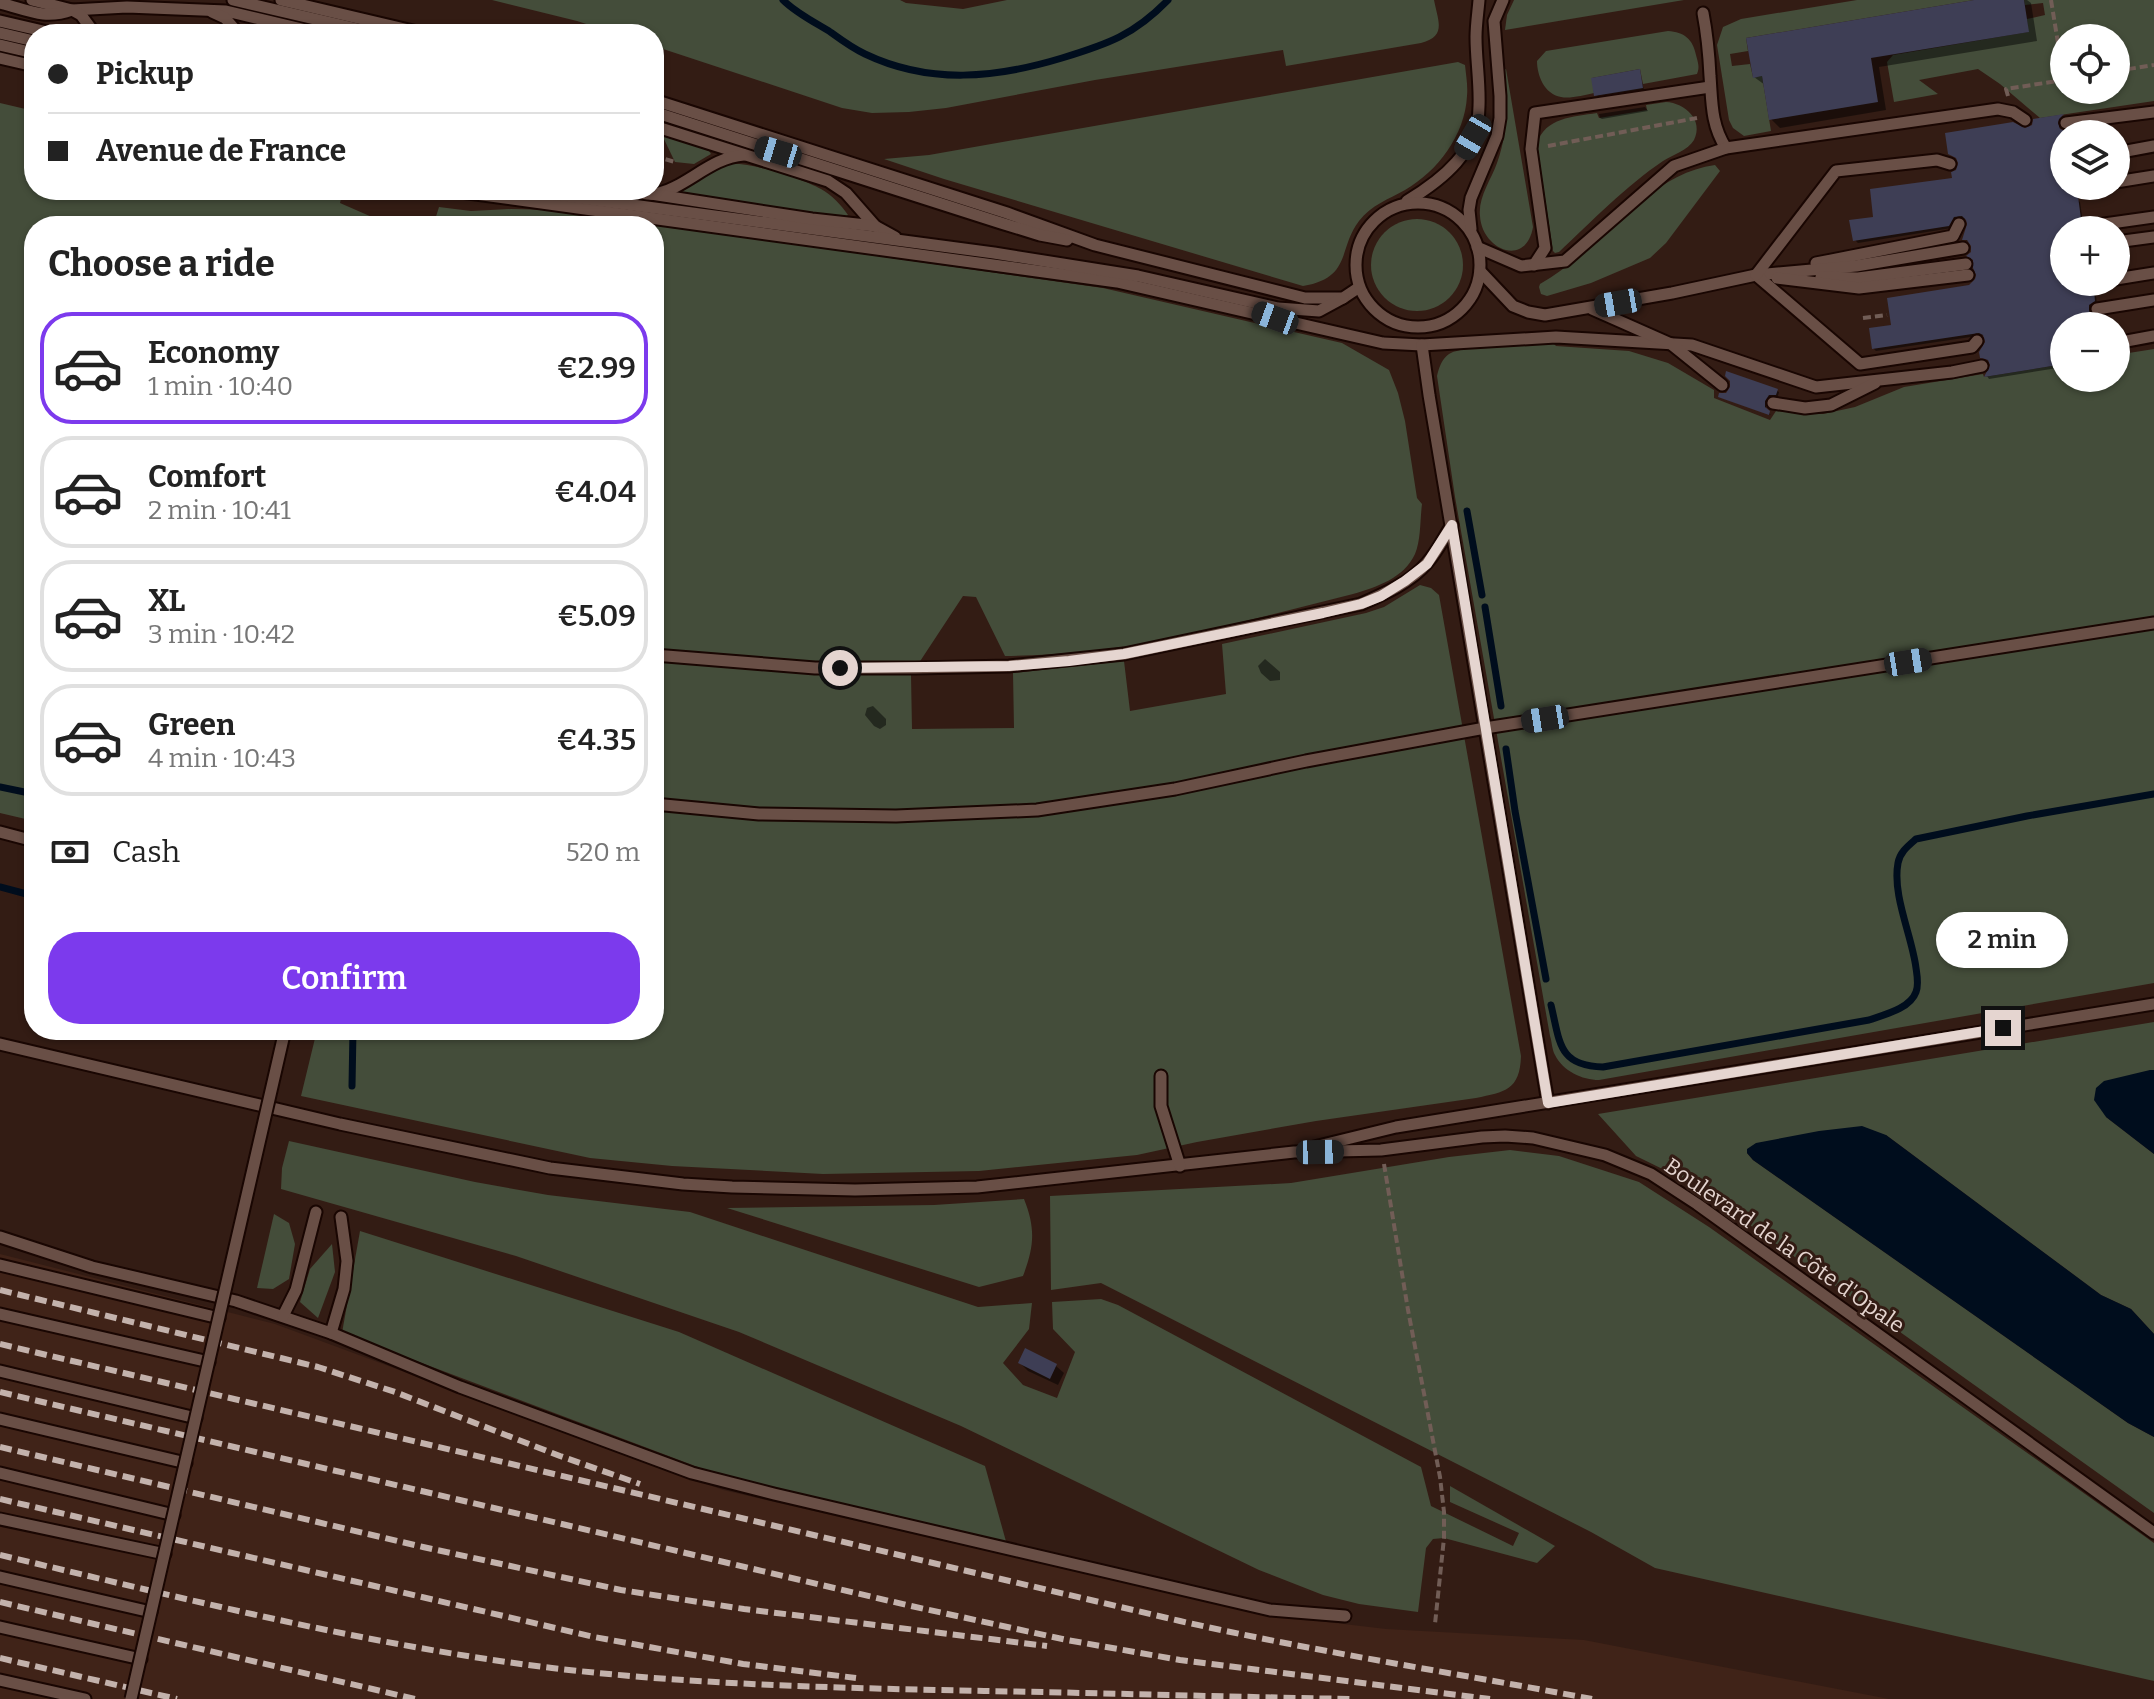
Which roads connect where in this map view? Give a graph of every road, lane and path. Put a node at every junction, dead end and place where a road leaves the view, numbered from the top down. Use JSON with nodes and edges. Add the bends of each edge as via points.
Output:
{"nodes":[{"id":1,"x":32,"y":0,"type":"edge"},
{"id":2,"x":233,"y":0,"type":"edge"},
{"id":3,"x":281,"y":0,"type":"edge"},
{"id":4,"x":1479,"y":0,"type":"edge"},
{"id":5,"x":1503,"y":0,"type":"edge"},
{"id":6,"x":2051,"y":0,"type":"edge"},
{"id":7,"x":0,"y":3,"type":"edge"},
{"id":8,"x":72,"y":10,"type":"junction"},
{"id":9,"x":204,"y":10,"type":"junction"},
{"id":10,"x":1703,"y":13,"type":"dead end"},
{"id":11,"x":0,"y":21,"type":"edge"},
{"id":12,"x":88,"y":24,"type":"edge"},
{"id":13,"x":230,"y":24,"type":"edge"},
{"id":14,"x":283,"y":24,"type":"edge"},
{"id":15,"x":336,"y":24,"type":"edge"},
{"id":16,"x":383,"y":24,"type":"edge"},
{"id":17,"x":2055,"y":24,"type":"edge"},
{"id":18,"x":24,"y":27,"type":"edge"},
{"id":19,"x":0,"y":33,"type":"edge"},
{"id":20,"x":24,"y":39,"type":"edge"},
{"id":21,"x":0,"y":45,"type":"edge"},
{"id":22,"x":24,"y":51,"type":"edge"},
{"id":23,"x":0,"y":58,"type":"edge"},
{"id":24,"x":24,"y":64,"type":"edge"},
{"id":25,"x":2154,"y":65,"type":"edge"},
{"id":26,"x":2130,"y":69,"type":"edge"},
{"id":27,"x":2050,"y":82,"type":"edge"},
{"id":28,"x":1710,"y":87,"type":"junction"},
{"id":29,"x":2006,"y":89,"type":"dead end"},
{"id":30,"x":664,"y":103,"type":"edge"},
{"id":31,"x":2154,"y":112,"type":"edge"},
{"id":32,"x":664,"y":115,"type":"edge"},
{"id":33,"x":1697,"y":118,"type":"dead end"},
{"id":34,"x":2025,"y":120,"type":"dead end"},
{"id":35,"x":2090,"y":120,"type":"edge"},
{"id":36,"x":664,"y":129,"type":"edge"},
{"id":37,"x":2154,"y":146,"type":"edge"},
{"id":38,"x":1538,"y":148,"type":"dead end"},
{"id":39,"x":1726,"y":148,"type":"junction"},
{"id":40,"x":2130,"y":150,"type":"edge"},
{"id":41,"x":745,"y":155,"type":"junction"},
{"id":42,"x":664,"y":159,"type":"edge"},
{"id":43,"x":675,"y":162,"type":"dead end"},
{"id":44,"x":1950,"y":164,"type":"dead end"},
{"id":45,"x":2154,"y":176,"type":"edge"},
{"id":46,"x":2130,"y":180,"type":"edge"},
{"id":47,"x":664,"y":191,"type":"edge"},
{"id":48,"x":664,"y":196,"type":"edge"},
{"id":49,"x":520,"y":200,"type":"edge"},
{"id":50,"x":595,"y":200,"type":"edge"},
{"id":51,"x":1401,"y":204,"type":"junction"},
{"id":52,"x":639,"y":216,"type":"edge"},
{"id":53,"x":2154,"y":217,"type":"edge"},
{"id":54,"x":664,"y":219,"type":"edge"},
{"id":55,"x":2130,"y":220,"type":"edge"},
{"id":56,"x":1959,"y":224,"type":"dead end"},
{"id":57,"x":875,"y":226,"type":"junction"},
{"id":58,"x":1471,"y":229,"type":"junction"},
{"id":59,"x":2154,"y":237,"type":"edge"},
{"id":60,"x":2130,"y":240,"type":"edge"},
{"id":61,"x":904,"y":241,"type":"junction"},
{"id":62,"x":1095,"y":245,"type":"junction"},
{"id":63,"x":1477,"y":247,"type":"junction"},
{"id":64,"x":1963,"y":248,"type":"dead end"},
{"id":65,"x":1534,"y":265,"type":"junction"},
{"id":66,"x":1967,"y":270,"type":"dead end"},
{"id":67,"x":1480,"y":271,"type":"junction"},
{"id":68,"x":2154,"y":273,"type":"edge"},
{"id":69,"x":1756,"y":275,"type":"junction"},
{"id":70,"x":2130,"y":277,"type":"edge"},
{"id":71,"x":1358,"y":288,"type":"junction"},
{"id":72,"x":1202,"y":291,"type":"junction"},
{"id":73,"x":1174,"y":296,"type":"junction"},
{"id":74,"x":1343,"y":298,"type":"junction"},
{"id":75,"x":2154,"y":300,"type":"edge"},
{"id":76,"x":1231,"y":303,"type":"junction"},
{"id":77,"x":1591,"y":308,"type":"junction"},
{"id":78,"x":2097,"y":309,"type":"dead end"},
{"id":79,"x":1276,"y":313,"type":"junction"},
{"id":80,"x":1887,"y":315,"type":"dead end"},
{"id":81,"x":1863,"y":318,"type":"dead end"},
{"id":82,"x":2154,"y":336,"type":"edge"},
{"id":83,"x":2130,"y":340,"type":"edge"},
{"id":84,"x":1977,"y":341,"type":"dead end"},
{"id":85,"x":1671,"y":344,"type":"junction"},
{"id":86,"x":1422,"y":345,"type":"junction"},
{"id":87,"x":1982,"y":366,"type":"dead end"},
{"id":88,"x":1882,"y":379,"type":"junction"},
{"id":89,"x":1722,"y":385,"type":"dead end"},
{"id":90,"x":1773,"y":403,"type":"dead end"},
{"id":91,"x":1452,"y":525,"type":"junction"},
{"id":92,"x":2154,"y":623,"type":"edge"},
{"id":93,"x":664,"y":656,"type":"edge"},
{"id":94,"x":1485,"y":728,"type":"junction"},
{"id":95,"x":664,"y":805,"type":"edge"},
{"id":96,"x":0,"y":832,"type":"edge"},
{"id":97,"x":24,"y":838,"type":"edge"},
{"id":98,"x":2154,"y":1004,"type":"edge"},
{"id":99,"x":283,"y":1040,"type":"edge"},
{"id":100,"x":0,"y":1044,"type":"edge"},
{"id":101,"x":1161,"y":1076,"type":"dead end"},
{"id":102,"x":1548,"y":1103,"type":"junction"},
{"id":103,"x":1381,"y":1150,"type":"junction"},
{"id":104,"x":1294,"y":1152,"type":"junction"},
{"id":105,"x":1180,"y":1166,"type":"junction"},
{"id":106,"x":316,"y":1212,"type":"dead end"},
{"id":107,"x":341,"y":1217,"type":"dead end"},
{"id":108,"x":0,"y":1237,"type":"edge"},
{"id":109,"x":0,"y":1265,"type":"edge"},
{"id":110,"x":0,"y":1314,"type":"edge"},
{"id":111,"x":283,"y":1316,"type":"junction"},
{"id":112,"x":219,"y":1318,"type":"junction"},
{"id":113,"x":331,"y":1333,"type":"junction"},
{"id":114,"x":209,"y":1362,"type":"junction"},
{"id":115,"x":0,"y":1371,"type":"edge"},
{"id":116,"x":196,"y":1418,"type":"junction"},
{"id":117,"x":0,"y":1419,"type":"edge"},
{"id":118,"x":186,"y":1463,"type":"junction"},
{"id":119,"x":0,"y":1473,"type":"edge"},
{"id":120,"x":174,"y":1515,"type":"junction"},
{"id":121,"x":0,"y":1519,"type":"edge"},
{"id":122,"x":2154,"y":1533,"type":"edge"},
{"id":123,"x":165,"y":1554,"type":"junction"},
{"id":124,"x":0,"y":1577,"type":"edge"},
{"id":125,"x":151,"y":1612,"type":"junction"},
{"id":126,"x":1345,"y":1616,"type":"dead end"},
{"id":127,"x":1435,"y":1624,"type":"dead end"},
{"id":128,"x":0,"y":1627,"type":"edge"},
{"id":129,"x":141,"y":1659,"type":"junction"},
{"id":130,"x":0,"y":1680,"type":"edge"},
{"id":131,"x":85,"y":1699,"type":"edge"},
{"id":132,"x":131,"y":1699,"type":"edge"}],
"edges":[{"from":1,"to":8,"type":"lane"},
{"from":2,"to":15,"type":"lane"},
{"from":3,"to":16,"type":"lane"},
{"from":4,"to":51,"type":"lane","via":[[1480,110],[1473,137],[1448,172]]},
{"from":5,"to":58,"type":"lane","via":[[1494,21],[1500,118],[1471,198]]},
{"from":6,"to":17,"type":"path"},
{"from":7,"to":8,"type":"lane","via":[[46,15]]},
{"from":8,"to":9,"type":"lane"},
{"from":8,"to":12,"type":"lane"},
{"from":9,"to":13,"type":"lane"},
{"from":9,"to":14,"type":"lane"},
{"from":10,"to":28,"type":"lane"},
{"from":11,"to":18,"type":"lane"},
{"from":19,"to":20,"type":"lane"},
{"from":21,"to":22,"type":"lane"},
{"from":23,"to":24,"type":"lane"},
{"from":25,"to":26,"type":"path"},
{"from":27,"to":29,"type":"path"},
{"from":28,"to":39,"type":"lane","via":[[1712,115]]},
{"from":28,"to":65,"type":"lane","via":[[1535,113],[1531,149],[1545,248]]},
{"from":30,"to":62,"type":"lane"},
{"from":31,"to":35,"type":"lane"},
{"from":32,"to":62,"type":"lane","via":[[1040,235]]},
{"from":33,"to":38,"type":"path"},
{"from":34,"to":39,"type":"lane","via":[[1998,109]]},
{"from":36,"to":41,"type":"lane"},
{"from":37,"to":40,"type":"lane"},
{"from":39,"to":65,"type":"lane","via":[[1674,166],[1565,261]]},
{"from":41,"to":47,"type":"lane"},
{"from":41,"to":57,"type":"lane","via":[[828,181]]},
{"from":42,"to":43,"type":"path"},
{"from":44,"to":69,"type":"lane","via":[[1937,160],[1836,171]]},
{"from":45,"to":46,"type":"lane"},
{"from":48,"to":57,"type":"lane"},
{"from":49,"to":52,"type":"lane"},
{"from":50,"to":61,"type":"lane"},
{"from":51,"to":58,"type":"lane","via":[[1419,201],[1448,208]]},
{"from":51,"to":71,"type":"lane","via":[[1373,220],[1359,251]]},
{"from":53,"to":55,"type":"lane"},
{"from":54,"to":73,"type":"lane","via":[[1018,267]]},
{"from":56,"to":69,"type":"lane","via":[[1953,236]]},
{"from":57,"to":61,"type":"lane"},
{"from":58,"to":63,"type":"lane"},
{"from":59,"to":60,"type":"lane"},
{"from":61,"to":72,"type":"lane","via":[[1138,276]]},
{"from":62,"to":74,"type":"lane","via":[[1305,298]]},
{"from":63,"to":65,"type":"lane","via":[[1521,266]]},
{"from":63,"to":67,"type":"lane"},
{"from":64,"to":69,"type":"lane","via":[[1856,266]]},
{"from":66,"to":69,"type":"lane","via":[[1858,278]]},
{"from":67,"to":71,"type":"lane","via":[[1464,309],[1436,326],[1403,327],[1374,311]]},
{"from":67,"to":77,"type":"lane","via":[[1513,306],[1528,312],[1545,315]]},
{"from":68,"to":70,"type":"lane"},
{"from":69,"to":77,"type":"lane"},
{"from":69,"to":84,"type":"lane","via":[[1860,364],[1972,347]]},
{"from":71,"to":74,"type":"lane"},
{"from":72,"to":76,"type":"lane"},
{"from":72,"to":79,"type":"lane"},
{"from":73,"to":76,"type":"lane"},
{"from":73,"to":79,"type":"lane"},
{"from":74,"to":79,"type":"lane","via":[[1319,311]]},
{"from":75,"to":78,"type":"lane"},
{"from":76,"to":79,"type":"lane"},
{"from":77,"to":85,"type":"lane"},
{"from":79,"to":86,"type":"lane","via":[[1383,343]]},
{"from":80,"to":81,"type":"path"},
{"from":82,"to":83,"type":"lane"},
{"from":85,"to":86,"type":"lane","via":[[1556,337]]},
{"from":85,"to":88,"type":"lane","via":[[1692,345],[1816,387]]},
{"from":85,"to":89,"type":"lane"},
{"from":86,"to":91,"type":"lane"},
{"from":87,"to":88,"type":"lane"},
{"from":88,"to":90,"type":"lane","via":[[1831,405]]},
{"from":91,"to":93,"type":"lane","via":[[1427,564],[1361,604],[1124,654],[1009,666],[915,668],[815,668]]},
{"from":91,"to":94,"type":"lane"},
{"from":92,"to":94,"type":"lane"},
{"from":94,"to":95,"type":"lane","via":[[1175,789],[1037,810],[896,816],[759,814]]},
{"from":94,"to":102,"type":"lane"},
{"from":96,"to":97,"type":"lane"},
{"from":98,"to":102,"type":"lane"},
{"from":99,"to":112,"type":"lane","bridge":true},
{"from":100,"to":105,"type":"lane","via":[[535,1165],[683,1184],[855,1190],[977,1187]]},
{"from":101,"to":105,"type":"lane","via":[[1161,1106]]},
{"from":102,"to":104,"type":"lane","via":[[1396,1127]]},
{"from":103,"to":104,"type":"lane","name":"Boulevard de la Côte d'Opale"},
{"from":103,"to":122,"type":"lane","name":"Boulevard de la Côte d'Opale","via":[[1482,1137],[1533,1138],[1605,1155],[1651,1174]]},
{"from":103,"to":127,"type":"path","via":[[1444,1512]]},
{"from":104,"to":105,"type":"lane"},
{"from":106,"to":111,"type":"lane","via":[[296,1290]]},
{"from":107,"to":113,"type":"lane","via":[[347,1261]]},
{"from":108,"to":111,"type":"lane","via":[[74,1262]]},
{"from":109,"to":112,"type":"lane"},
{"from":110,"to":114,"type":"lane"},
{"from":111,"to":113,"type":"lane"},
{"from":112,"to":114,"type":"lane","bridge":true},
{"from":113,"to":126,"type":"lane","via":[[692,1473],[1270,1610]]},
{"from":114,"to":116,"type":"lane","bridge":true},
{"from":115,"to":116,"type":"lane"},
{"from":116,"to":118,"type":"lane","bridge":true},
{"from":117,"to":118,"type":"lane"},
{"from":118,"to":120,"type":"lane","bridge":true},
{"from":119,"to":120,"type":"lane"},
{"from":120,"to":123,"type":"lane","bridge":true},
{"from":121,"to":123,"type":"lane"},
{"from":123,"to":125,"type":"lane","bridge":true},
{"from":124,"to":125,"type":"lane"},
{"from":125,"to":129,"type":"lane","bridge":true},
{"from":128,"to":129,"type":"lane"},
{"from":129,"to":132,"type":"lane","bridge":true},
{"from":130,"to":131,"type":"lane"}]}
